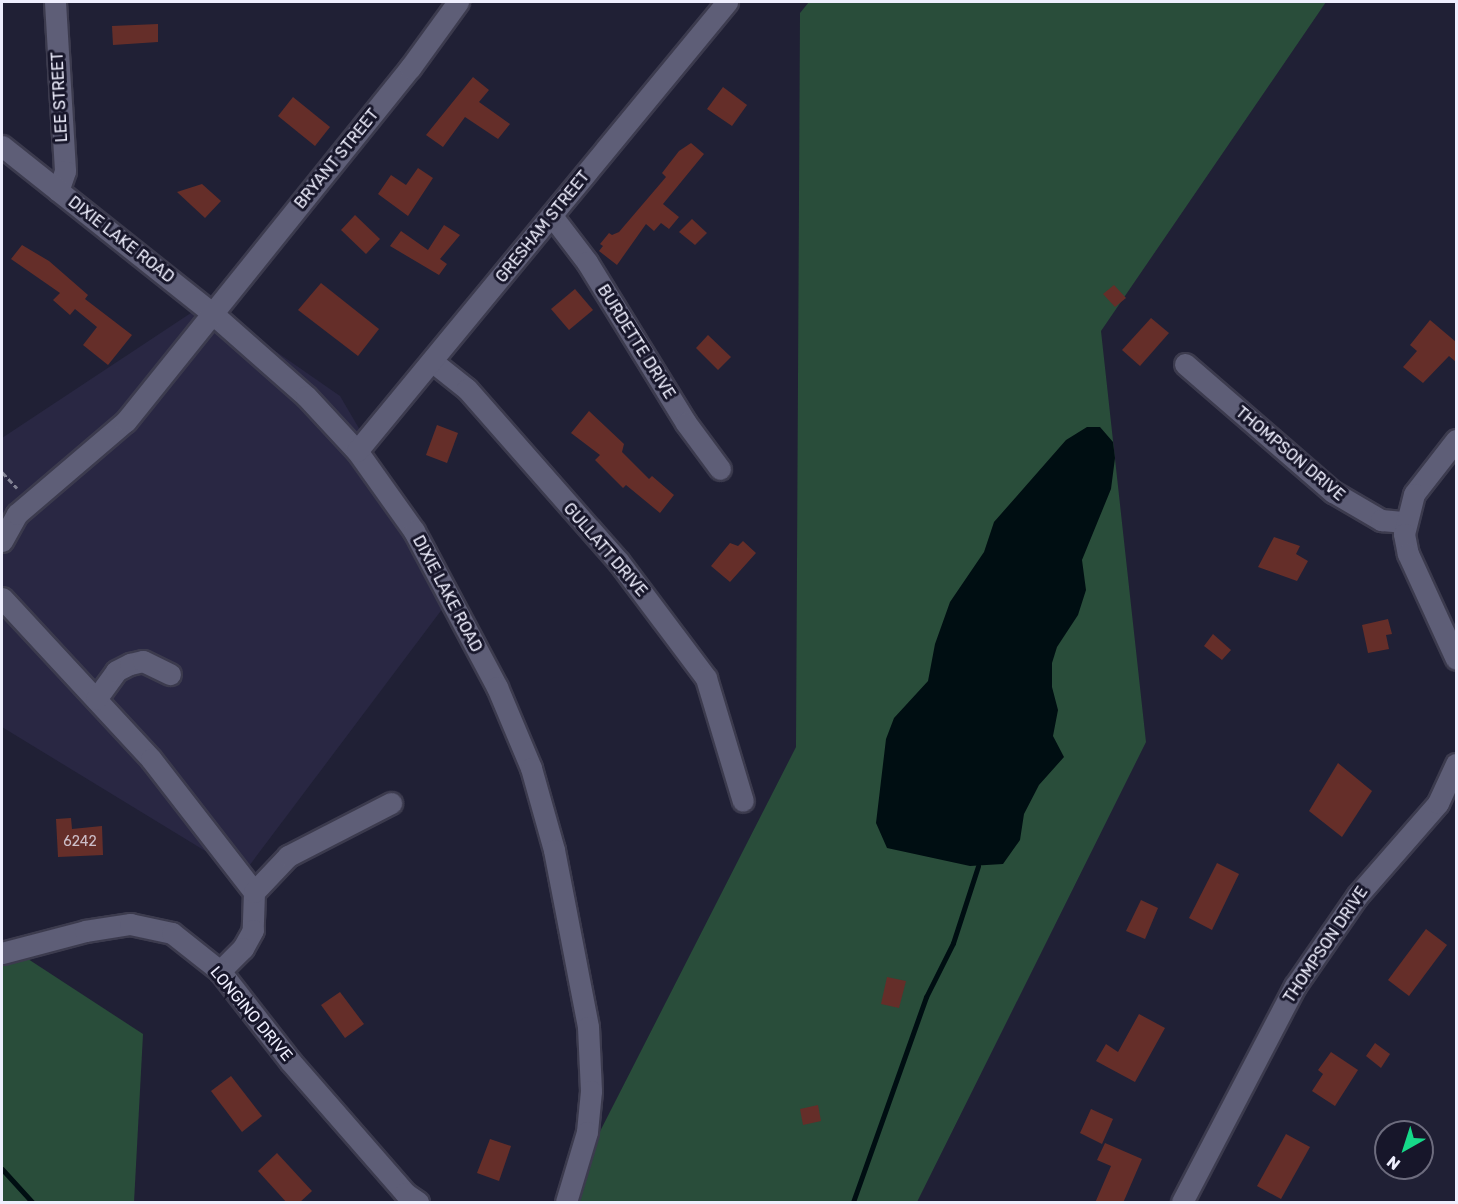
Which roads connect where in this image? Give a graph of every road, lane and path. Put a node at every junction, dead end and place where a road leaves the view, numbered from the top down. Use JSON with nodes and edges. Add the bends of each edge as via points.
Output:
{"nodes":[{"id":1,"x":55,"y":2,"type":"edge"},
{"id":2,"x":458,"y":2,"type":"edge"},
{"id":3,"x":727,"y":2,"type":"edge"},
{"id":4,"x":2,"y":146,"type":"edge"},
{"id":5,"x":58,"y":191,"type":"junction"},
{"id":6,"x":552,"y":216,"type":"junction"},
{"id":7,"x":213,"y":314,"type":"junction"},
{"id":8,"x":433,"y":362,"type":"junction"},
{"id":9,"x":1185,"y":364,"type":"dead end"},
{"id":10,"x":1456,"y":440,"type":"edge"},
{"id":11,"x":357,"y":451,"type":"junction"},
{"id":12,"x":720,"y":469,"type":"dead end"},
{"id":13,"x":1405,"y":522,"type":"junction"},
{"id":14,"x":2,"y":542,"type":"edge"},
{"id":15,"x":2,"y":598,"type":"edge"},
{"id":16,"x":1456,"y":659,"type":"edge"},
{"id":17,"x":170,"y":674,"type":"dead end"},
{"id":18,"x":96,"y":699,"type":"junction"},
{"id":19,"x":1456,"y":764,"type":"edge"},
{"id":20,"x":742,"y":801,"type":"dead end"},
{"id":21,"x":391,"y":803,"type":"dead end"},
{"id":22,"x":254,"y":892,"type":"junction"},
{"id":23,"x":2,"y":954,"type":"edge"},
{"id":24,"x":220,"y":971,"type":"junction"},
{"id":25,"x":418,"y":1203,"type":"edge"},
{"id":26,"x":566,"y":1203,"type":"edge"},
{"id":27,"x":1182,"y":1203,"type":"edge"}],
"edges":[{"from":1,"to":5,"type":"street","name":"LEE STREET","via":[[65,171]]},
{"from":2,"to":7,"type":"street","name":"BRYANT STREET"},
{"from":3,"to":6,"type":"street","name":"GRESHAM STREET"},
{"from":4,"to":5,"type":"street","name":"DIXIE LAKE ROAD"},
{"from":5,"to":7,"type":"street","name":"DIXIE LAKE ROAD"},
{"from":6,"to":8,"type":"street","name":"GRESHAM STREET"},
{"from":6,"to":12,"type":"street","name":"BURDETTE DRIVE","via":[[587,262],[686,423]]},
{"from":7,"to":11,"type":"street","name":"DIXIE LAKE ROAD","via":[[306,396]]},
{"from":7,"to":14,"type":"street","name":"BRYANT STREET","via":[[126,421],[17,514]]},
{"from":8,"to":11,"type":"street","name":"GRESHAM STREET"},
{"from":8,"to":20,"type":"street","name":"GULLATT DRIVE","via":[[467,389],[620,562],[706,678]]},
{"from":9,"to":13,"type":"street","name":"THOMPSON DRIVE","via":[[1333,492],[1382,520]]},
{"from":10,"to":13,"type":"street","via":[[1414,494]]},
{"from":11,"to":26,"type":"street","name":"DIXIE LAKE ROAD","via":[[414,531],[497,687],[531,768],[554,850],[588,1027],[591,1091],[585,1143]]},
{"from":13,"to":16,"type":"street","via":[[1408,554]]},
{"from":15,"to":18,"type":"street"},
{"from":17,"to":18,"type":"street","via":[[143,662],[130,664],[116,671]]},
{"from":18,"to":22,"type":"street","via":[[151,759]]},
{"from":19,"to":27,"type":"street","name":"THOMPSON DRIVE","via":[[1438,803],[1357,896],[1295,986]]},
{"from":21,"to":22,"type":"street","via":[[288,856]]},
{"from":22,"to":24,"type":"street","via":[[253,930],[243,948]]},
{"from":23,"to":24,"type":"street","name":"LONGINO DRIVE","via":[[85,931],[130,924],[172,933]]},
{"from":24,"to":25,"type":"street","name":"LONGINO DRIVE","via":[[290,1061]]}]}
